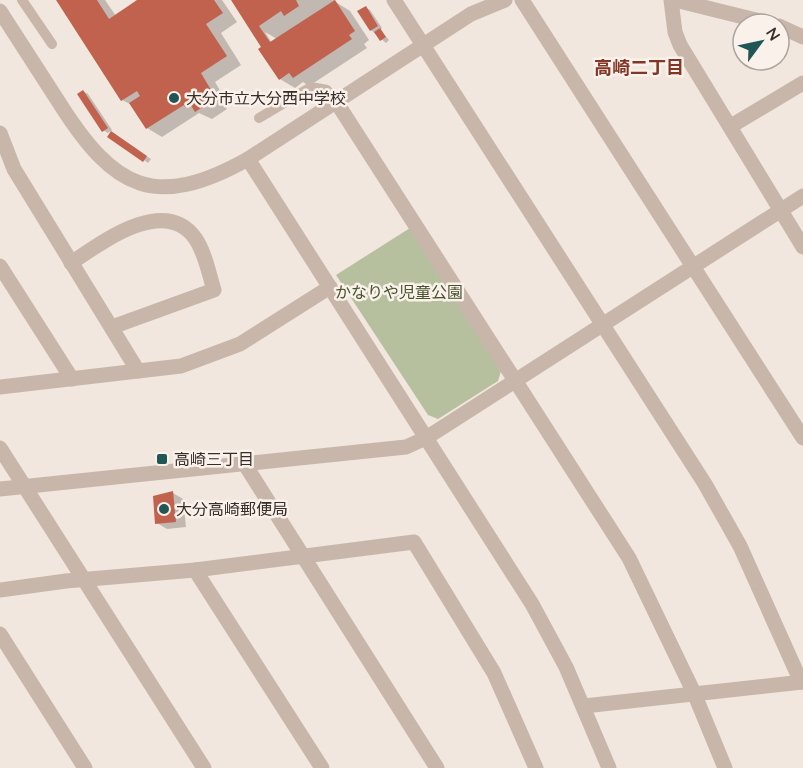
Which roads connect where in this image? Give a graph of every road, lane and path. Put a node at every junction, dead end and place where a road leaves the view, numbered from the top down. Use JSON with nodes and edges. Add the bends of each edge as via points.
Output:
{"nodes":[{"id":1,"x":22,"y":0,"type":"edge"},
{"id":2,"x":394,"y":0,"type":"edge"},
{"id":3,"x":505,"y":0,"type":"edge"},
{"id":4,"x":522,"y":0,"type":"edge"},
{"id":5,"x":673,"y":0,"type":"edge"},
{"id":6,"x":0,"y":11,"type":"edge"},
{"id":7,"x":731,"y":14,"type":"edge"},
{"id":8,"x":52,"y":44,"type":"dead end"},
{"id":9,"x":424,"y":46,"type":"junction"},
{"id":10,"x":803,"y":83,"type":"edge"},
{"id":11,"x":337,"y":103,"type":"junction"},
{"id":12,"x":259,"y":118,"type":"dead end"},
{"id":13,"x":731,"y":126,"type":"junction"},
{"id":14,"x":0,"y":134,"type":"edge"},
{"id":15,"x":248,"y":159,"type":"junction"},
{"id":16,"x":803,"y":196,"type":"edge"},
{"id":17,"x":783,"y":210,"type":"junction"},
{"id":18,"x":803,"y":247,"type":"edge"},
{"id":19,"x":71,"y":263,"type":"junction"},
{"id":20,"x":0,"y":266,"type":"edge"},
{"id":21,"x":694,"y":266,"type":"junction"},
{"id":22,"x":330,"y":287,"type":"junction"},
{"id":23,"x":603,"y":325,"type":"junction"},
{"id":24,"x":112,"y":327,"type":"junction"},
{"id":25,"x":138,"y":371,"type":"junction"},
{"id":26,"x":72,"y":379,"type":"junction"},
{"id":27,"x":514,"y":382,"type":"junction"},
{"id":28,"x":0,"y":387,"type":"edge"},
{"id":29,"x":426,"y":438,"type":"junction"},
{"id":30,"x":803,"y":438,"type":"edge"},
{"id":31,"x":0,"y":448,"type":"edge"},
{"id":32,"x":244,"y":463,"type":"junction"},
{"id":33,"x":24,"y":486,"type":"junction"},
{"id":34,"x":0,"y":489,"type":"edge"},
{"id":35,"x":303,"y":556,"type":"junction"},
{"id":36,"x":195,"y":570,"type":"junction"},
{"id":37,"x":84,"y":580,"type":"junction"},
{"id":38,"x":0,"y":590,"type":"edge"},
{"id":39,"x":0,"y":634,"type":"edge"},
{"id":40,"x":802,"y":682,"type":"edge"},
{"id":41,"x":694,"y":693,"type":"junction"},
{"id":42,"x":584,"y":706,"type":"junction"},
{"id":43,"x":85,"y":768,"type":"edge"},
{"id":44,"x":204,"y":768,"type":"edge"},
{"id":45,"x":322,"y":768,"type":"edge"},
{"id":46,"x":437,"y":768,"type":"edge"},
{"id":47,"x":536,"y":768,"type":"edge"},
{"id":48,"x":609,"y":768,"type":"edge"},
{"id":49,"x":725,"y":768,"type":"edge"}],
"edges":[{"from":1,"to":8,"type":"lane"},
{"from":2,"to":9,"type":"street"},
{"from":3,"to":9,"type":"street","via":[[471,14]]},
{"from":4,"to":21,"type":"street"},
{"from":5,"to":7,"type":"street"},
{"from":5,"to":13,"type":"street","via":[[674,26],[680,45]]},
{"from":6,"to":15,"type":"street","via":[[79,135],[117,173],[147,185],[175,187],[203,181]]},
{"from":9,"to":11,"type":"street"},
{"from":9,"to":23,"type":"street"},
{"from":10,"to":13,"type":"street"},
{"from":11,"to":12,"type":"lane","via":[[327,90],[311,87]]},
{"from":11,"to":15,"type":"street"},
{"from":11,"to":27,"type":"street"},
{"from":13,"to":17,"type":"street"},
{"from":14,"to":19,"type":"street","via":[[15,169]]},
{"from":15,"to":22,"type":"street"},
{"from":16,"to":17,"type":"street"},
{"from":17,"to":18,"type":"street"},
{"from":17,"to":21,"type":"street"},
{"from":19,"to":24,"type":"street"},
{"from":19,"to":24,"type":"street","via":[[117,232],[158,219],[183,227],[197,241],[214,290]]},
{"from":20,"to":26,"type":"street"},
{"from":21,"to":23,"type":"street"},
{"from":21,"to":30,"type":"street"},
{"from":22,"to":25,"type":"street","via":[[225,351],[181,366]]},
{"from":22,"to":29,"type":"street"},
{"from":23,"to":27,"type":"street"},
{"from":23,"to":40,"type":"street","via":[[740,546]]},
{"from":24,"to":25,"type":"street"},
{"from":25,"to":26,"type":"street"},
{"from":26,"to":28,"type":"street"},
{"from":27,"to":29,"type":"street"},
{"from":27,"to":41,"type":"street","via":[[629,558]]},
{"from":29,"to":32,"type":"street","via":[[406,447]]},
{"from":29,"to":42,"type":"street","via":[[532,604]]},
{"from":31,"to":33,"type":"street"},
{"from":32,"to":33,"type":"street"},
{"from":32,"to":35,"type":"street"},
{"from":33,"to":34,"type":"street"},
{"from":33,"to":37,"type":"street"},
{"from":35,"to":36,"type":"street"},
{"from":35,"to":46,"type":"street"},
{"from":35,"to":47,"type":"street","via":[[414,542],[494,673]]},
{"from":36,"to":37,"type":"street"},
{"from":36,"to":45,"type":"street"},
{"from":37,"to":38,"type":"street"},
{"from":37,"to":44,"type":"street"},
{"from":39,"to":43,"type":"street"},
{"from":40,"to":41,"type":"street"},
{"from":41,"to":42,"type":"street"},
{"from":41,"to":49,"type":"street"},
{"from":42,"to":48,"type":"street"}]}
